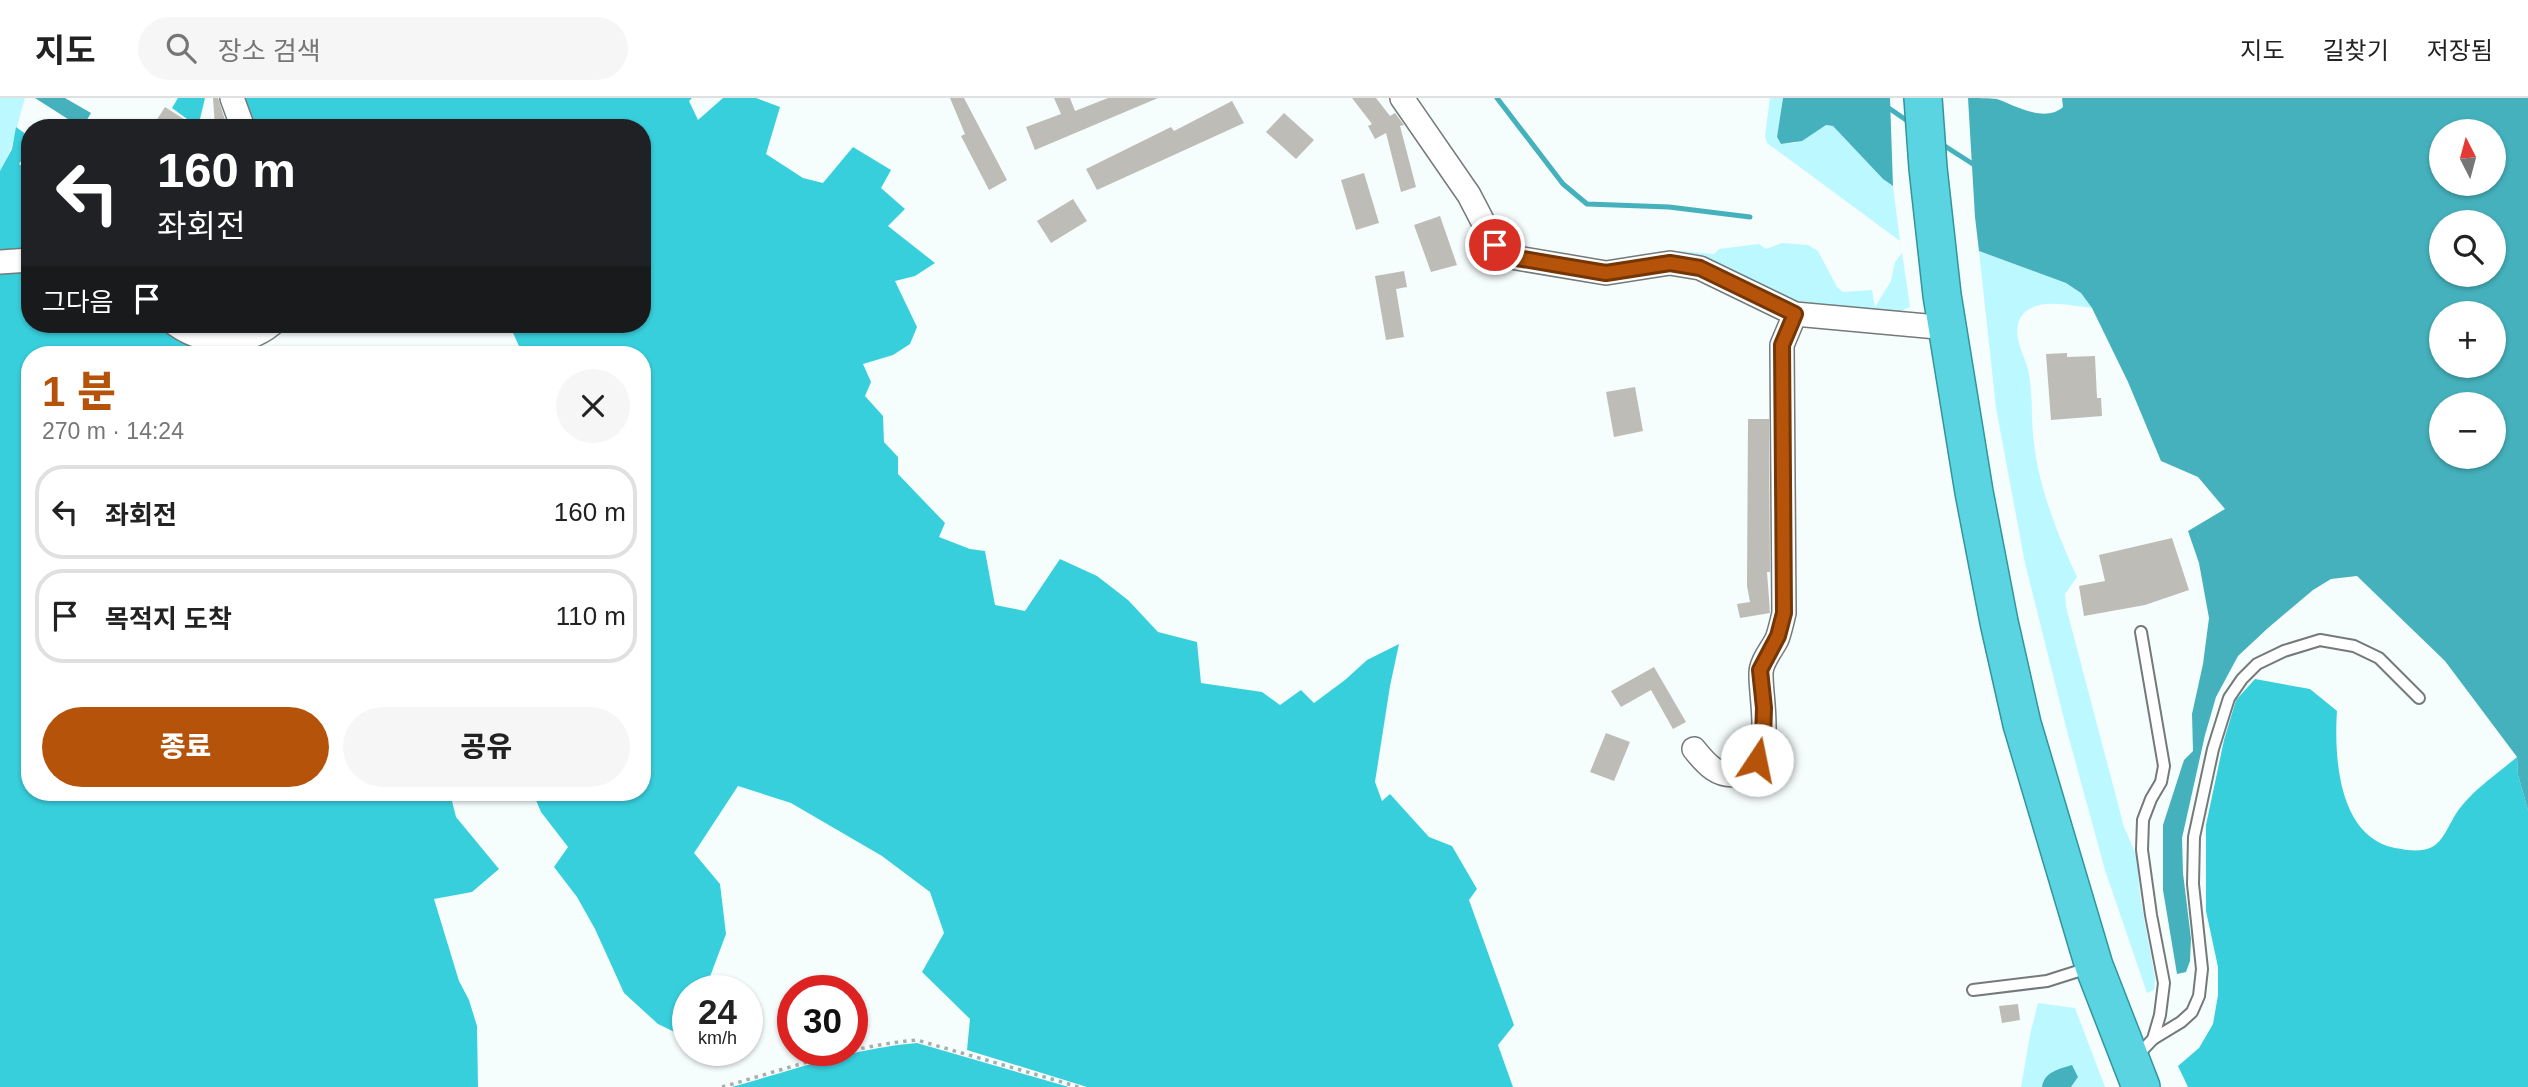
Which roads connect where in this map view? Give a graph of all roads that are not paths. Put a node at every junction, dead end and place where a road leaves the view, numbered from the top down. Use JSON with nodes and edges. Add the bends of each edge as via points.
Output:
{"nodes":[{"id":1,"x":232,"y":98,"type":"edge"},
{"id":2,"x":1402,"y":98,"type":"edge"},
{"id":3,"x":1923,"y":98,"type":"edge"},
{"id":4,"x":240,"y":119,"type":"edge"},
{"id":5,"x":21,"y":261,"type":"edge"},
{"id":6,"x":0,"y":262,"type":"edge"},
{"id":7,"x":1945,"y":312,"type":"junction"},
{"id":8,"x":1795,"y":314,"type":"junction"},
{"id":9,"x":193,"y":333,"type":"edge"},
{"id":10,"x":258,"y":333,"type":"edge"},
{"id":11,"x":2141,"y":632,"type":"dead end"},
{"id":12,"x":2419,"y":698,"type":"dead end"},
{"id":13,"x":1694,"y":750,"type":"dead end"},
{"id":14,"x":2094,"y":966,"type":"junction"},
{"id":15,"x":1973,"y":990,"type":"dead end"},
{"id":16,"x":2141,"y":1063,"type":"edge"}],
"edges":[{"from":1,"to":4,"type":"street"},
{"from":2,"to":8,"type":"street","via":[[1505,256],[1606,273],[1670,263],[1700,268]]},
{"from":3,"to":7,"type":"highway"},
{"from":5,"to":6,"type":"street"},
{"from":7,"to":8,"type":"street"},
{"from":7,"to":14,"type":"highway","via":[[1974,492],[2022,724]]},
{"from":8,"to":13,"type":"street","via":[[1782,345],[1784,613],[1760,670],[1763,739],[1757,760],[1747,772],[1732,775],[1707,765]]},
{"from":9,"to":10,"type":"street","via":[[235,341]]},
{"from":11,"to":16,"type":"lane","via":[[2164,766],[2143,820],[2143,850],[2164,983],[2160,1015]]},
{"from":12,"to":16,"type":"lane","via":[[2379,658],[2354,646],[2320,640],[2257,664],[2242,678],[2229,698],[2213,749],[2194,837],[2202,969],[2199,996],[2192,1012]]},
{"from":14,"to":15,"type":"lane","via":[[2048,981]]},
{"from":14,"to":16,"type":"highway"}]}
